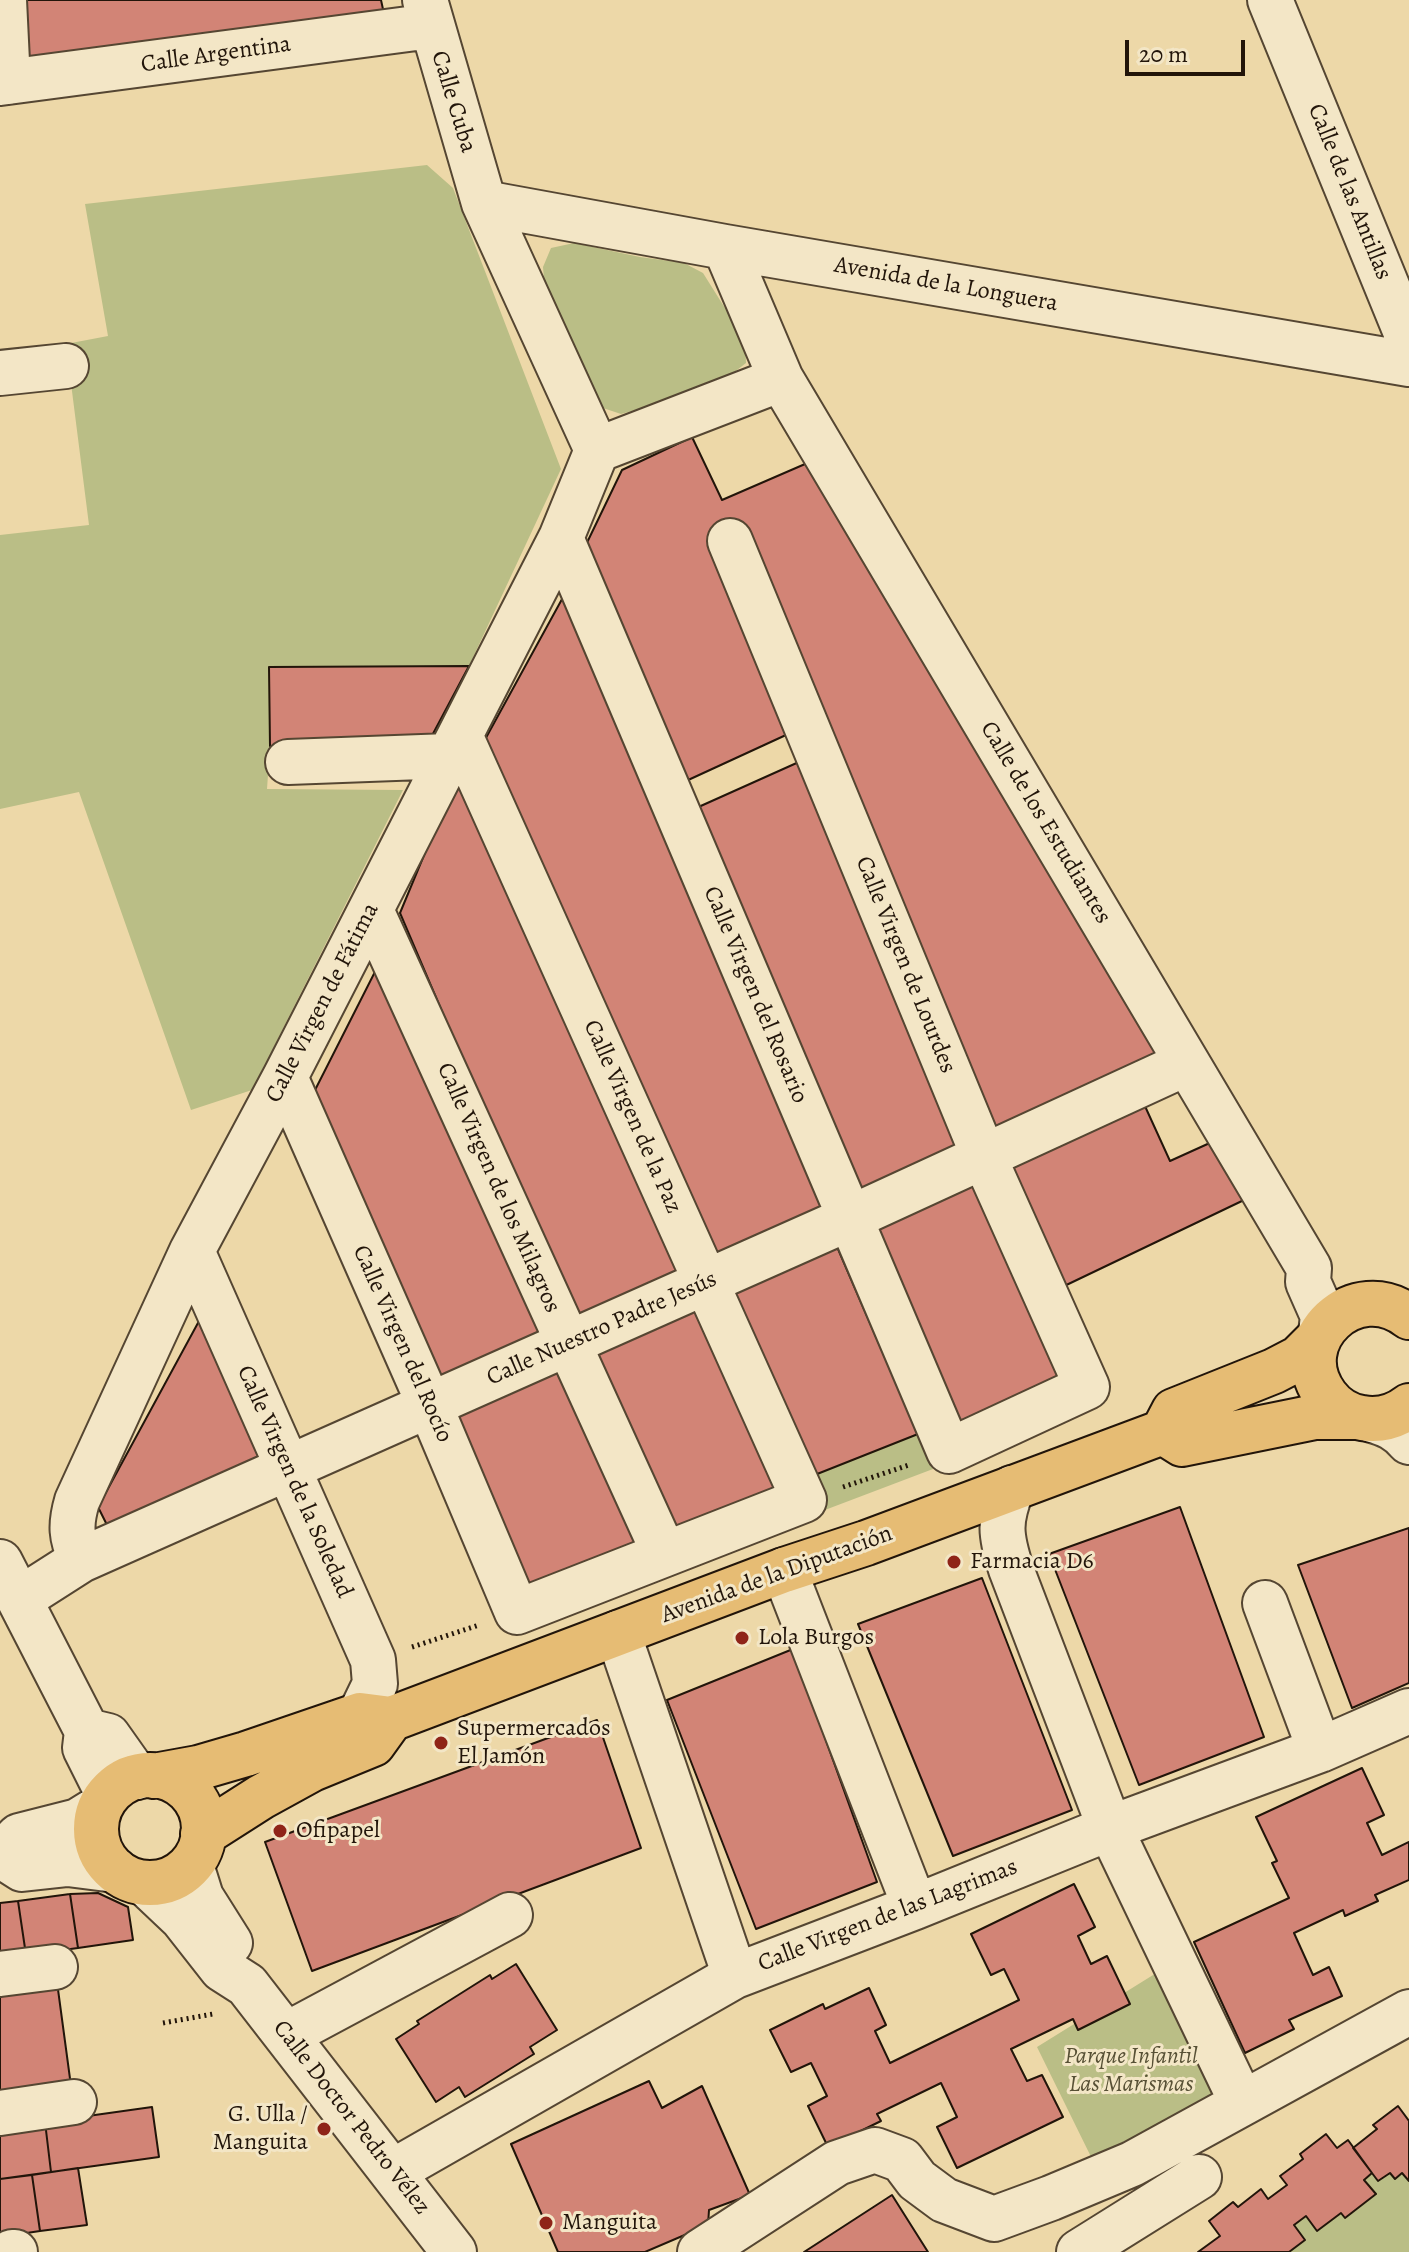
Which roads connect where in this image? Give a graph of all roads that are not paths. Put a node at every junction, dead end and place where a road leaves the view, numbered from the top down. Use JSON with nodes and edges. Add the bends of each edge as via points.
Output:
{"nodes":[{"id":1,"x":4,"y":0,"type":"edge"},
{"id":2,"x":1270,"y":0,"type":"edge"},
{"id":3,"x":428,"y":13,"type":"edge"},
{"id":4,"x":4,"y":83,"type":"edge"},
{"id":5,"x":484,"y":203,"type":"junction"},
{"id":6,"x":725,"y":247,"type":"junction"},
{"id":7,"x":1409,"y":340,"type":"edge"},
{"id":8,"x":1409,"y":364,"type":"edge"},
{"id":9,"x":66,"y":366,"type":"dead end"},
{"id":10,"x":0,"y":373,"type":"edge"},
{"id":11,"x":781,"y":379,"type":"junction"},
{"id":12,"x":597,"y":450,"type":"junction"},
{"id":13,"x":561,"y":538,"type":"junction"},
{"id":14,"x":730,"y":541,"type":"dead end"},
{"id":15,"x":455,"y":746,"type":"junction"},
{"id":16,"x":288,"y":762,"type":"dead end"},
{"id":17,"x":371,"y":910,"type":"junction"},
{"id":18,"x":1187,"y":1063,"type":"junction"},
{"id":19,"x":285,"y":1077,"type":"junction"},
{"id":20,"x":984,"y":1157,"type":"junction"},
{"id":21,"x":850,"y":1218,"type":"junction"},
{"id":22,"x":192,"y":1251,"type":"junction"},
{"id":23,"x":1309,"y":1268,"type":"junction"},
{"id":24,"x":706,"y":1282,"type":"junction"},
{"id":25,"x":1398,"y":1311,"type":"edge"},
{"id":26,"x":1320,"y":1336,"type":"junction"},
{"id":27,"x":568,"y":1343,"type":"junction"},
{"id":28,"x":430,"y":1406,"type":"junction"},
{"id":29,"x":1379,"y":1414,"type":"edge"},
{"id":30,"x":1163,"y":1432,"type":"junction"},
{"id":31,"x":1409,"y":1442,"type":"edge"},
{"id":32,"x":949,"y":1451,"type":"joint"},
{"id":33,"x":287,"y":1466,"type":"junction"},
{"id":34,"x":1012,"y":1488,"type":"junction"},
{"id":35,"x":664,"y":1553,"type":"junction"},
{"id":36,"x":81,"y":1560,"type":"junction"},
{"id":37,"x":784,"y":1570,"type":"junction"},
{"id":38,"x":10,"y":1581,"type":"edge"},
{"id":39,"x":1265,"y":1603,"type":"dead end"},
{"id":40,"x":618,"y":1633,"type":"junction"},
{"id":41,"x":1409,"y":1711,"type":"edge"},
{"id":42,"x":376,"y":1717,"type":"junction"},
{"id":43,"x":1320,"y":1750,"type":"junction"},
{"id":44,"x":125,"y":1789,"type":"junction"},
{"id":45,"x":1110,"y":1828,"type":"junction"},
{"id":46,"x":197,"y":1849,"type":"junction"},
{"id":47,"x":0,"y":1855,"type":"edge"},
{"id":48,"x":130,"y":1877,"type":"junction"},
{"id":49,"x":915,"y":1907,"type":"junction"},
{"id":50,"x":510,"y":1915,"type":"dead end"},
{"id":51,"x":55,"y":1967,"type":"dead end"},
{"id":52,"x":0,"y":1974,"type":"edge"},
{"id":53,"x":735,"y":1976,"type":"junction"},
{"id":54,"x":247,"y":1985,"type":"junction"},
{"id":55,"x":1409,"y":2012,"type":"edge"},
{"id":56,"x":286,"y":2035,"type":"junction"},
{"id":57,"x":74,"y":2102,"type":"dead end"},
{"id":58,"x":1242,"y":2103,"type":"junction"},
{"id":59,"x":0,"y":2113,"type":"edge"},
{"id":60,"x":392,"y":2172,"type":"junction"},
{"id":61,"x":1199,"y":2177,"type":"dead end"},
{"id":62,"x":454,"y":2252,"type":"edge"},
{"id":63,"x":700,"y":2252,"type":"edge"},
{"id":64,"x":1079,"y":2252,"type":"edge"}],
"edges":[{"from":1,"to":4,"type":"street"},
{"from":2,"to":7,"type":"street","name":"Calle de las Antillas"},
{"from":3,"to":4,"type":"street","name":"Calle Argentina"},
{"from":3,"to":5,"type":"street","name":"Calle Cuba"},
{"from":5,"to":6,"type":"street","name":"Avenida de la Longuera"},
{"from":5,"to":12,"type":"street","name":"Calle Cuba"},
{"from":6,"to":8,"type":"street","name":"Avenida de la Longuera"},
{"from":6,"to":11,"type":"street","name":"Calle de los Estudiantes"},
{"from":9,"to":10,"type":"street"},
{"from":11,"to":12,"type":"street"},
{"from":11,"to":18,"type":"street","name":"Calle de los Estudiantes"},
{"from":12,"to":13,"type":"street","name":"Calle Virgen de Fátima"},
{"from":13,"to":15,"type":"street","name":"Calle Virgen de Fátima"},
{"from":13,"to":21,"type":"street","name":"Calle Virgen del Rosario"},
{"from":14,"to":20,"type":"street","name":"Calle Virgen de Lourdes"},
{"from":15,"to":16,"type":"street"},
{"from":15,"to":17,"type":"street","name":"Calle Virgen de Fátima"},
{"from":15,"to":24,"type":"street","name":"Calle Virgen de la Paz"},
{"from":17,"to":19,"type":"street","name":"Calle Virgen de Fátima"},
{"from":17,"to":27,"type":"street","name":"Calle Virgen de los Milagros"},
{"from":18,"to":20,"type":"street","name":"Calle Nuestro Padre Jesús"},
{"from":18,"to":23,"type":"street","name":"Calle de los Estudiantes"},
{"from":19,"to":22,"type":"street","name":"Calle Virgen de Fátima"},
{"from":19,"to":28,"type":"street","name":"Calle Virgen del Rocío"},
{"from":20,"to":21,"type":"street","name":"Calle Nuestro Padre Jesús"},
{"from":20,"to":32,"type":"street","name":"Calle Virgen de Lourdes","via":[[1087,1387]]},
{"from":21,"to":24,"type":"street","name":"Calle Nuestro Padre Jesús"},
{"from":21,"to":32,"type":"street","name":"Calle Virgen del Rosario"},
{"from":22,"to":33,"type":"street","name":"Calle Virgen de la Soledad"},
{"from":22,"to":36,"type":"street","name":"Calle Virgen de Fátima","via":[[77,1501],[73,1541]]},
{"from":23,"to":25,"type":"street","name":"Calle de los Estudiantes","via":[[1321,1271],[1357,1300]]},
{"from":23,"to":26,"type":"street","name":"Calle de los Estudiantes","via":[[1308,1282],[1323,1316]]},
{"from":24,"to":27,"type":"street","name":"Calle Nuestro Padre Jesús"},
{"from":24,"to":35,"type":"street","name":"Calle Virgen de la Paz","via":[[804,1500]]},
{"from":25,"to":26,"type":"main road","name":"Avenida de la Diputación","via":[[1354,1306],[1339,1313]]},
{"from":26,"to":29,"type":"main road","via":[[1314,1370],[1328,1399],[1341,1411]]},
{"from":26,"to":30,"type":"main road","name":"Avenida de la Diputación","via":[[1299,1358],[1274,1371],[1174,1411]]},
{"from":27,"to":28,"type":"street","name":"Calle Nuestro Padre Jesús"},
{"from":27,"to":35,"type":"street","name":"Calle Virgen de los Milagros"},
{"from":28,"to":33,"type":"street","name":"Calle Nuestro Padre Jesús"},
{"from":28,"to":35,"type":"street","name":"Calle Virgen del Rocío","via":[[517,1612]]},
{"from":29,"to":30,"type":"main road","via":[[1315,1417],[1182,1444]]},
{"from":29,"to":31,"type":"street"},
{"from":30,"to":34,"type":"main road","name":"Avenida de la Diputación"},
{"from":33,"to":36,"type":"street","name":"Calle Nuestro Padre Jesús"},
{"from":33,"to":42,"type":"street","name":"Calle Virgen de la Soledad","via":[[373,1660]]},
{"from":34,"to":37,"type":"main road","name":"Avenida de la Diputación"},
{"from":34,"to":45,"type":"street","via":[[1002,1514],[1002,1542]]},
{"from":36,"to":38,"type":"street","name":"Calle Nuestro Padre Jesús"},
{"from":37,"to":40,"type":"main road","name":"Avenida de la Diputación"},
{"from":37,"to":49,"type":"street"},
{"from":38,"to":44,"type":"street","via":[[87,1731],[85,1748]]},
{"from":39,"to":43,"type":"street"},
{"from":40,"to":42,"type":"main road","name":"Avenida de la Diputación"},
{"from":40,"to":53,"type":"street","via":[[647,1754],[704,1884]]},
{"from":41,"to":43,"type":"street","name":"Calle Virgen de las Lagrimas"},
{"from":42,"to":44,"type":"main road","name":"Avenida de la Diputación"},
{"from":42,"to":46,"type":"main road","name":"Avenida de la Diputación","via":[[373,1744],[261,1797]]},
{"from":43,"to":45,"type":"street","name":"Calle Virgen de las Lagrimas"},
{"from":44,"to":46,"type":"main road","via":[[171,1779],[185,1788],[203,1817]]},
{"from":44,"to":47,"type":"street","name":"Avenida de la Diputación","via":[[78,1821],[19,1836]]},
{"from":44,"to":48,"type":"main road","via":[[96,1825],[104,1857]]},
{"from":45,"to":49,"type":"street","name":"Calle Virgen de las Lagrimas"},
{"from":45,"to":58,"type":"street"},
{"from":46,"to":48,"type":"main road","via":[[178,1876],[162,1882]]},
{"from":46,"to":54,"type":"street","name":"Calle Doctor Pedro Vélez","via":[[201,1897],[243,1962]]},
{"from":47,"to":48,"type":"street","name":"Avenida de la Diputación","via":[[22,1869],[68,1864]]},
{"from":48,"to":54,"type":"street","name":"Calle Doctor Pedro Vélez","via":[[182,1918],[222,1969]]},
{"from":49,"to":53,"type":"street","name":"Calle Virgen de las Lagrimas"},
{"from":50,"to":56,"type":"street"},
{"from":51,"to":52,"type":"street"},
{"from":53,"to":60,"type":"street","name":"Calle Virgen de las Lagrimas"},
{"from":54,"to":56,"type":"street","name":"Calle Doctor Pedro Vélez"},
{"from":55,"to":58,"type":"street"},
{"from":56,"to":60,"type":"street","name":"Calle Doctor Pedro Vélez"},
{"from":57,"to":59,"type":"street"},
{"from":58,"to":63,"type":"street","via":[[1132,2164],[994,2219],[944,2200],[917,2180],[902,2160],[875,2150],[837,2163]]},
{"from":60,"to":62,"type":"street","name":"Calle Doctor Pedro Vélez"},
{"from":61,"to":64,"type":"street"}]}
